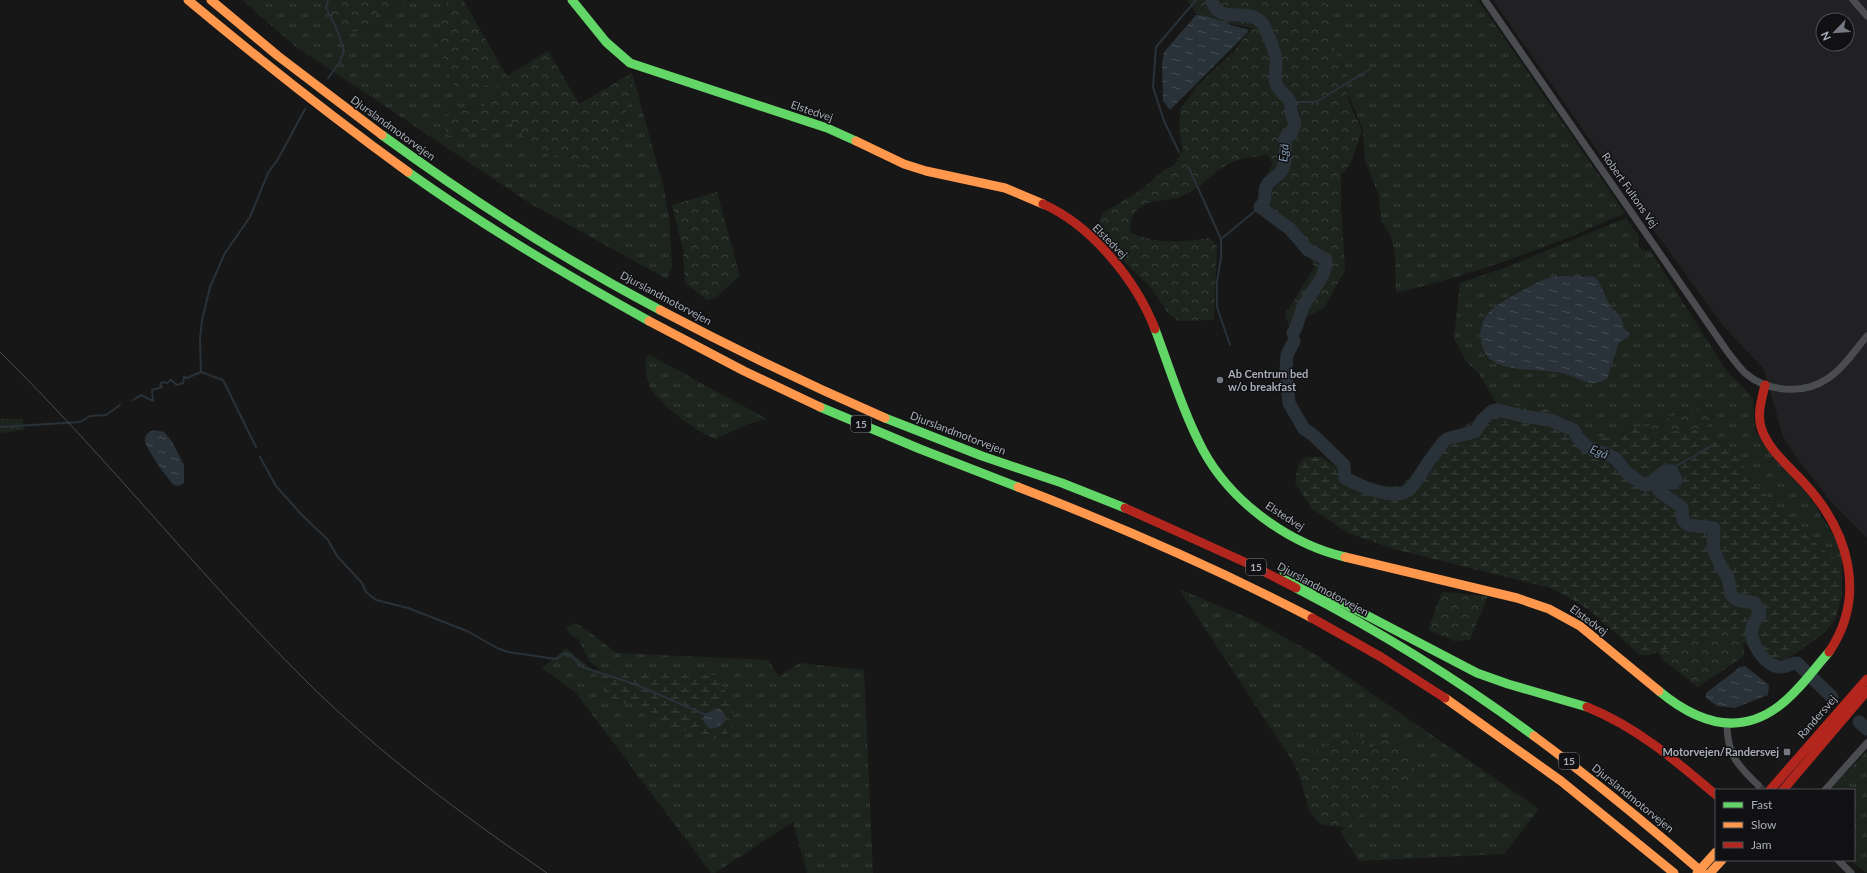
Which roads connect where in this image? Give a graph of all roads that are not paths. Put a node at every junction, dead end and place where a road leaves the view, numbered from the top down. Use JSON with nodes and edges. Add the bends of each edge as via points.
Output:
{"nodes":[{"id":1,"x":188,"y":0,"type":"edge"},
{"id":2,"x":212,"y":0,"type":"edge"},
{"id":3,"x":572,"y":0,"type":"edge"},
{"id":4,"x":1484,"y":0,"type":"edge"},
{"id":5,"x":1853,"y":0,"type":"edge"},
{"id":6,"x":1867,"y":16,"type":"edge"},
{"id":7,"x":1867,"y":336,"type":"edge"},
{"id":8,"x":1765,"y":385,"type":"junction"},
{"id":9,"x":1077,"y":488,"type":"junction"},
{"id":10,"x":1867,"y":679,"type":"edge"},
{"id":11,"x":1867,"y":691,"type":"edge"},
{"id":12,"x":1727,"y":724,"type":"junction"},
{"id":13,"x":1867,"y":743,"type":"edge"},
{"id":14,"x":1758,"y":785,"type":"tunnel mouth"},
{"id":15,"x":1569,"y":786,"type":"junction"},
{"id":16,"x":1771,"y":789,"type":"edge"},
{"id":17,"x":1785,"y":789,"type":"edge"},
{"id":18,"x":1826,"y":789,"type":"edge"},
{"id":19,"x":1715,"y":795,"type":"edge"},
{"id":20,"x":1715,"y":853,"type":"edge"},
{"id":21,"x":1721,"y":861,"type":"edge"},
{"id":22,"x":1839,"y":861,"type":"edge"},
{"id":23,"x":1662,"y":873,"type":"edge"},
{"id":24,"x":1674,"y":873,"type":"edge"},
{"id":25,"x":1697,"y":873,"type":"edge"},
{"id":26,"x":1703,"y":873,"type":"edge"},
{"id":27,"x":1710,"y":873,"type":"edge"},
{"id":28,"x":1851,"y":873,"type":"edge"}],
"edges":[{"from":1,"to":15,"type":"main road","number":"15","via":[[240,45],[368,144],[501,235],[577,280],[665,330],[833,413],[1111,523],[1261,591],[1347,637],[1425,685],[1489,727]]},
{"from":2,"to":9,"type":"main road","name":"Djurslandmotorvejen","number":"15","via":[[312,83],[378,133],[508,221],[624,290],[742,352],[838,397],[973,452]]},
{"from":3,"to":12,"type":"main road","name":"Elstedvej","via":[[596,30],[630,63],[827,128],[904,164],[1005,188],[1054,209],[1103,248],[1122,271],[1151,319],[1191,426],[1204,452],[1238,496],[1261,516],[1280,530],[1328,553],[1517,598],[1549,609],[1580,626],[1668,700],[1689,714],[1704,721]]},
{"from":4,"to":8,"type":"street","name":"Robert Fultons Vej","via":[[1731,357],[1745,373]]},
{"from":5,"to":6,"type":"street"},
{"from":7,"to":8,"type":"street","name":"Robert Fultons Vej","via":[[1828,378],[1814,386],[1790,390]]},
{"from":8,"to":12,"type":"main road","name":"Elstedvej","via":[[1759,414],[1767,441],[1833,516],[1846,540],[1852,565],[1854,597],[1847,623],[1836,644],[1791,695],[1772,711],[1749,721]]},
{"from":9,"to":19,"type":"main road","via":[[1211,538],[1296,578],[1480,674],[1600,712],[1630,727],[1657,745]]},
{"from":9,"to":26,"type":"main road","name":"Djurslandmotorvejen","number":"15","via":[[1270,574],[1364,624],[1413,654],[1471,691],[1554,750],[1626,806]]},
{"from":10,"to":16,"type":"main road","name":"Randersvej"},
{"from":11,"to":17,"type":"main road","name":"Randersvej"},
{"from":12,"to":14,"type":"street","via":[[1727,741],[1735,760]]},
{"from":13,"to":18,"type":"street"},
{"from":15,"to":23,"type":"main road"},
{"from":15,"to":24,"type":"main road","number":"15"},
{"from":20,"to":25,"type":"main road","bridge":true},
{"from":21,"to":27,"type":"main road"},
{"from":22,"to":28,"type":"street"}]}
